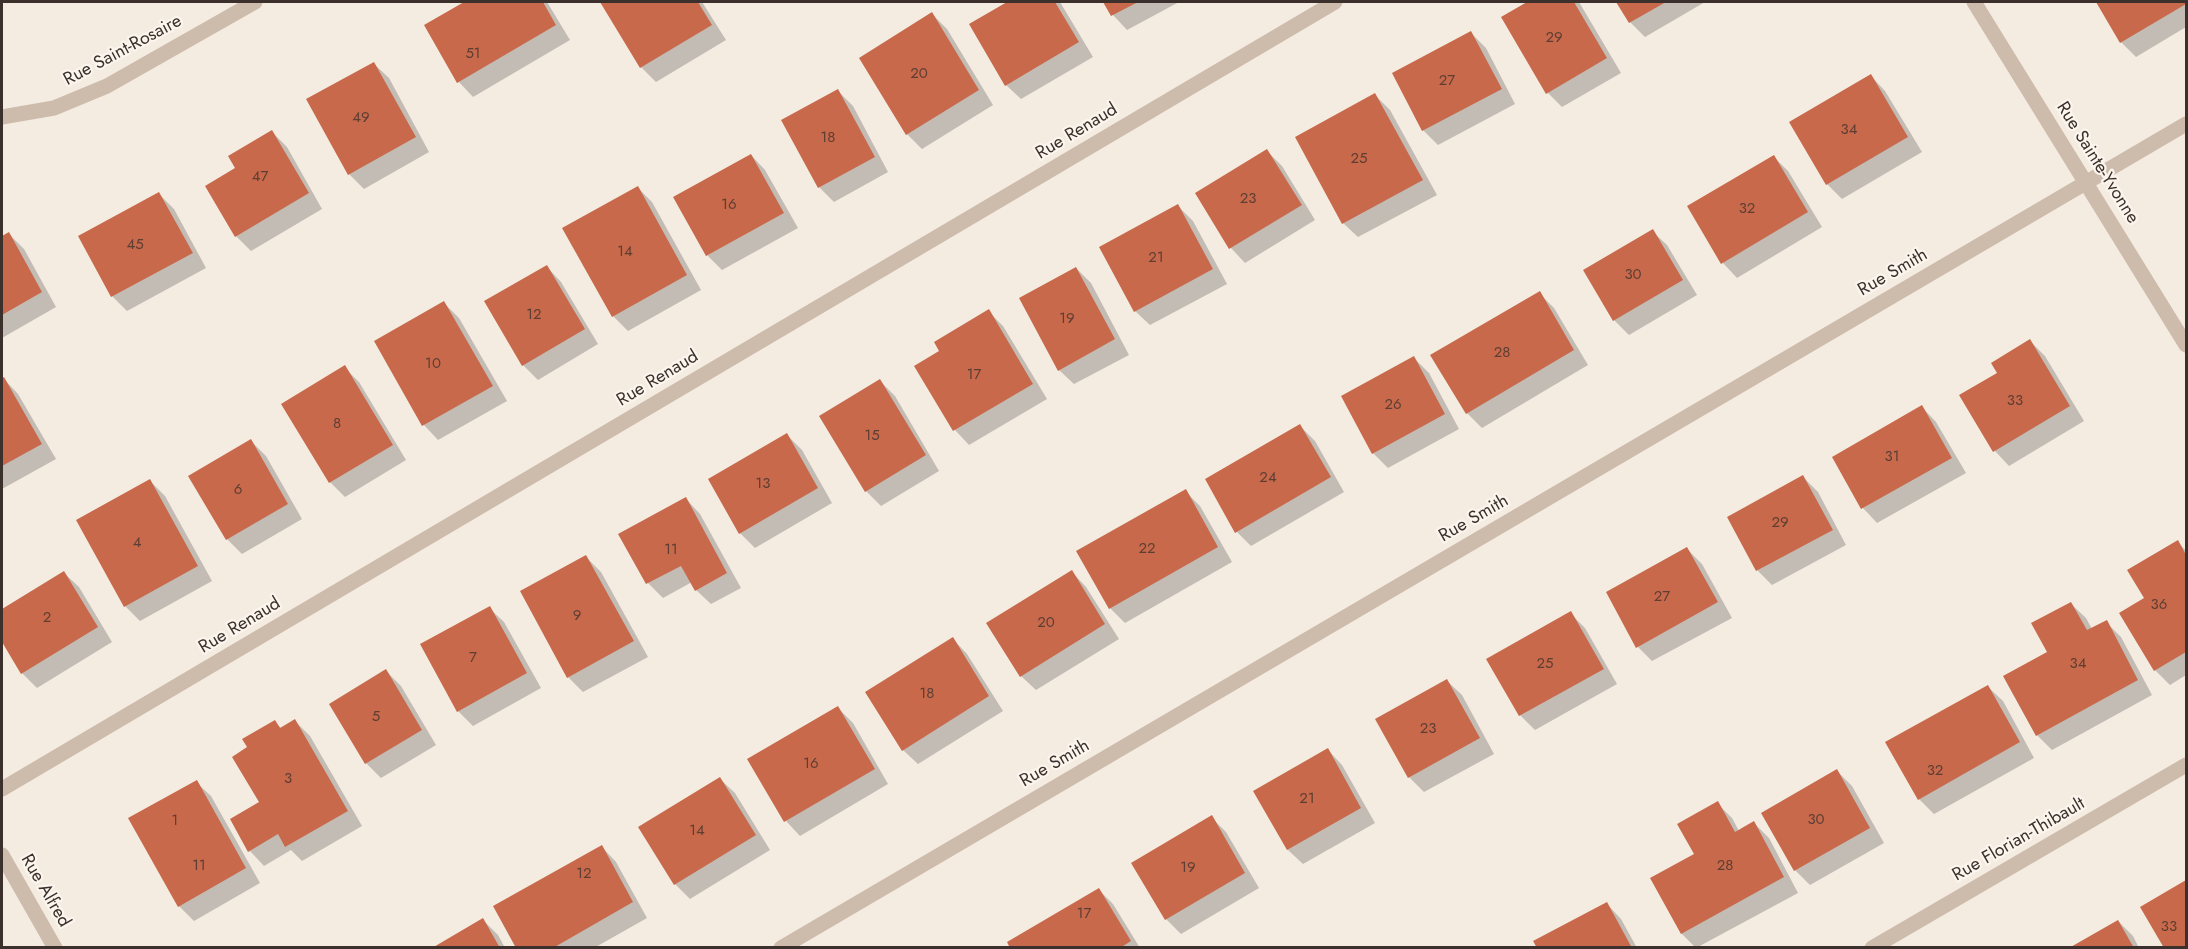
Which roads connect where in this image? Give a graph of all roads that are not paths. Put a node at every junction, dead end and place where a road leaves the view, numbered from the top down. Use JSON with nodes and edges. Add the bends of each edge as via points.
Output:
{"nodes":[{"id":1,"x":255,"y":2,"type":"edge"},
{"id":2,"x":1335,"y":2,"type":"edge"},
{"id":3,"x":1974,"y":2,"type":"edge"},
{"id":4,"x":2,"y":117,"type":"edge"},
{"id":5,"x":2187,"y":123,"type":"edge"},
{"id":6,"x":2086,"y":182,"type":"junction"},
{"id":7,"x":2187,"y":345,"type":"edge"},
{"id":8,"x":2187,"y":765,"type":"edge"},
{"id":9,"x":2,"y":789,"type":"edge"},
{"id":10,"x":2,"y":855,"type":"edge"},
{"id":11,"x":55,"y":948,"type":"edge"},
{"id":12,"x":781,"y":948,"type":"edge"},
{"id":13,"x":1872,"y":948,"type":"edge"}],
"edges":[{"from":1,"to":4,"type":"street","name":"Rue Saint-Rosaire","via":[[107,86],[54,108]]},
{"from":2,"to":9,"type":"street","name":"Rue Renaud"},
{"from":3,"to":6,"type":"street","name":"Rue Sainte-Yvonne"},
{"from":5,"to":6,"type":"street","name":"Rue Smith"},
{"from":6,"to":7,"type":"street","name":"Rue Sainte-Yvonne"},
{"from":6,"to":12,"type":"street","name":"Rue Smith"},
{"from":8,"to":13,"type":"street","name":"Rue Florian-Thibault"},
{"from":10,"to":11,"type":"street","name":"Rue Alfred"}]}
